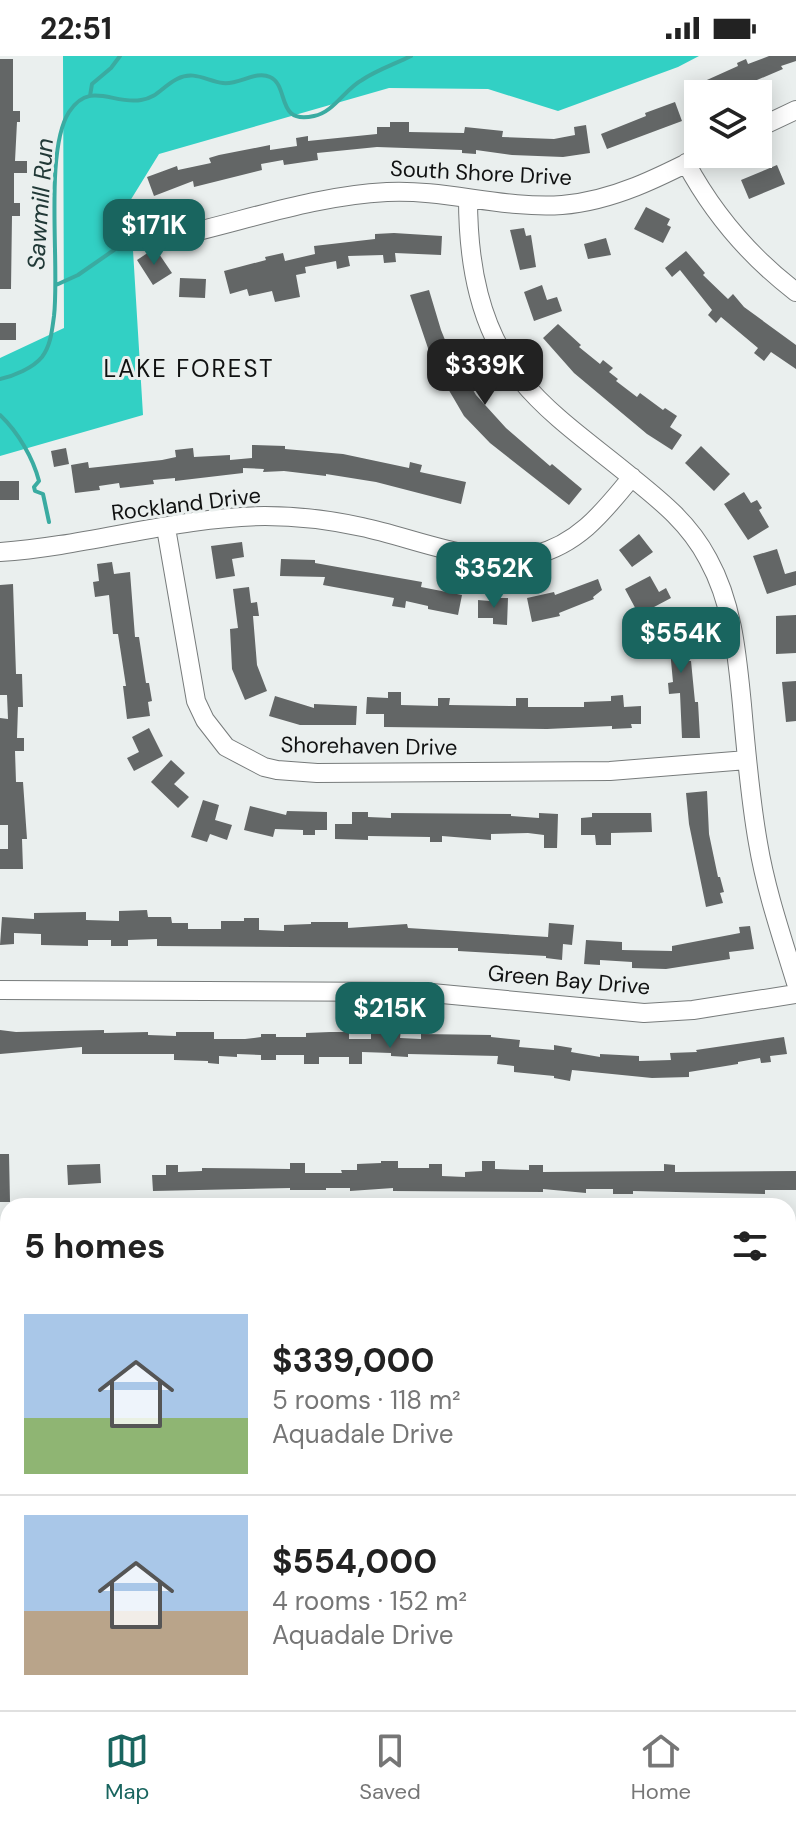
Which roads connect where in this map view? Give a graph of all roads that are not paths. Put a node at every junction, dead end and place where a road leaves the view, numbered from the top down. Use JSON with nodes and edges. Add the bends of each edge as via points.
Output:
{"nodes":[{"id":1,"x":796,"y":110,"type":"edge"},
{"id":2,"x":772,"y":121,"type":"edge"},
{"id":3,"x":684,"y":164,"type":"edge"},
{"id":4,"x":689,"y":168,"type":"edge"},
{"id":5,"x":468,"y":198,"type":"junction"},
{"id":6,"x":202,"y":230,"type":"dead end"},
{"id":7,"x":796,"y":292,"type":"edge"},
{"id":8,"x":632,"y":477,"type":"junction"},
{"id":9,"x":166,"y":528,"type":"junction"},
{"id":10,"x":0,"y":552,"type":"edge"},
{"id":11,"x":747,"y":760,"type":"junction"},
{"id":12,"x":796,"y":983,"type":"edge"},
{"id":13,"x":0,"y":990,"type":"edge"},
{"id":14,"x":796,"y":994,"type":"edge"}],
"edges":[{"from":1,"to":2,"type":"street"},
{"from":3,"to":5,"type":"street","name":"South Shore Drive","via":[[624,192],[579,203]]},
{"from":4,"to":7,"type":"street","via":[[732,232]]},
{"from":5,"to":6,"type":"street","name":"South Shore Drive","via":[[416,192],[359,194]]},
{"from":5,"to":8,"type":"street","via":[[477,287],[503,355],[539,400]]},
{"from":8,"to":9,"type":"street","name":"Rockland Drive","via":[[578,535],[518,558],[477,556],[304,518],[223,519]]},
{"from":8,"to":11,"type":"street","via":[[683,521],[717,577],[733,629]]},
{"from":9,"to":10,"type":"street","name":"Rockland Drive"},
{"from":9,"to":11,"type":"street","name":"Shorehaven Drive","via":[[196,701],[226,747],[264,767],[317,773],[610,771]]},
{"from":11,"to":12,"type":"street","via":[[766,881]]},
{"from":13,"to":14,"type":"street","name":"Green Bay Drive","via":[[421,992],[644,1013]]}]}
